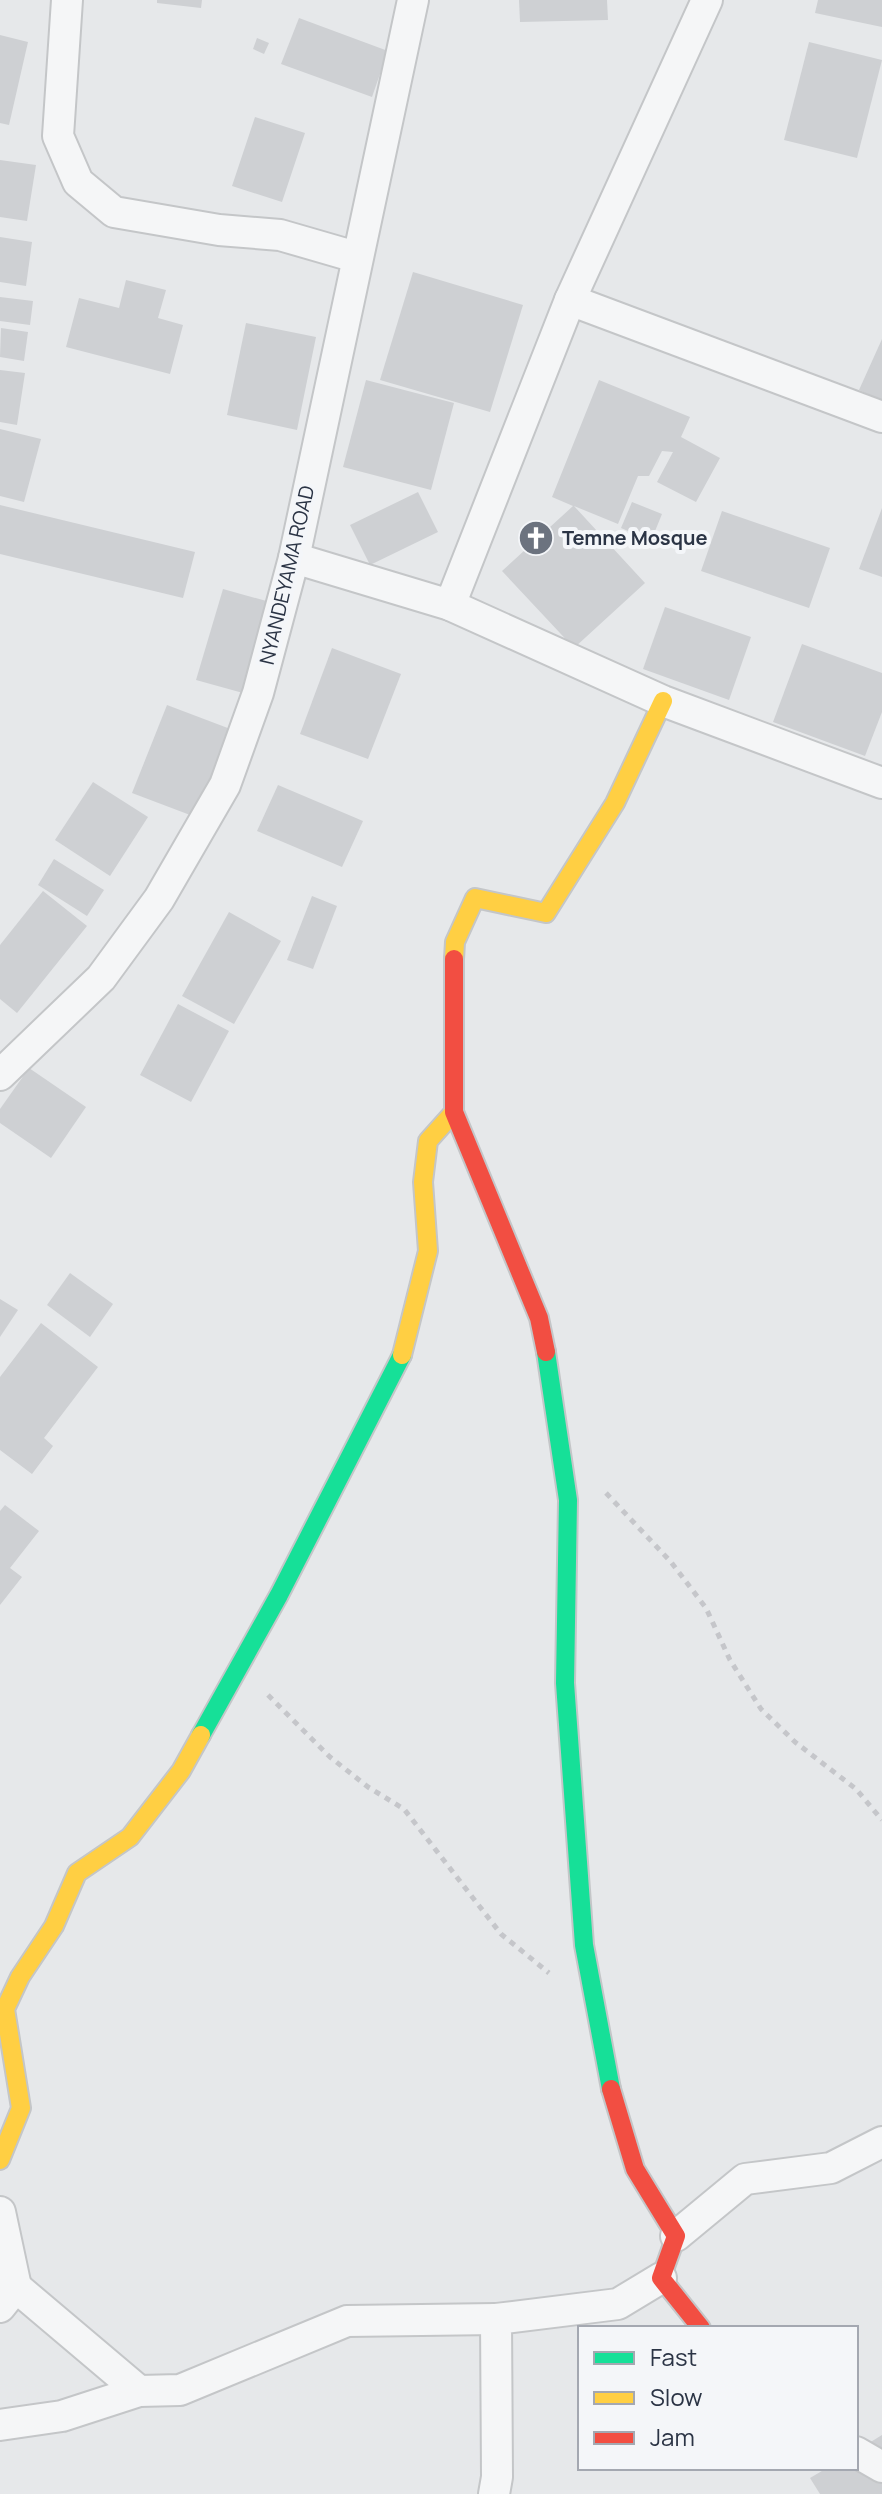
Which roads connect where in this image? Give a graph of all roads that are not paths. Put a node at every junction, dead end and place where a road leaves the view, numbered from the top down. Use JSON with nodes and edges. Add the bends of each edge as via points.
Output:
{"nodes":[{"id":1,"x":67,"y":0,"type":"edge"},
{"id":2,"x":413,"y":0,"type":"edge"},
{"id":3,"x":707,"y":0,"type":"edge"},
{"id":4,"x":356,"y":257,"type":"junction"},
{"id":5,"x":570,"y":300,"type":"junction"},
{"id":6,"x":882,"y":417,"type":"edge"},
{"id":7,"x":294,"y":558,"type":"junction"},
{"id":8,"x":450,"y":605,"type":"junction"},
{"id":9,"x":663,"y":701,"type":"junction"},
{"id":10,"x":882,"y":783,"type":"edge"},
{"id":11,"x":0,"y":1075,"type":"edge"},
{"id":12,"x":454,"y":1112,"type":"junction"},
{"id":13,"x":882,"y":2142,"type":"edge"},
{"id":14,"x":0,"y":2160,"type":"edge"},
{"id":15,"x":0,"y":2212,"type":"edge"},
{"id":16,"x":676,"y":2236,"type":"junction"},
{"id":17,"x":661,"y":2278,"type":"junction"},
{"id":18,"x":8,"y":2297,"type":"edge"},
{"id":19,"x":496,"y":2319,"type":"junction"},
{"id":20,"x":699,"y":2326,"type":"edge"},
{"id":21,"x":139,"y":2391,"type":"junction"},
{"id":22,"x":0,"y":2425,"type":"edge"},
{"id":23,"x":858,"y":2453,"type":"edge"},
{"id":24,"x":882,"y":2467,"type":"edge"},
{"id":25,"x":494,"y":2494,"type":"edge"}],
"edges":[{"from":1,"to":4,"type":"street","via":[[58,136],[78,182],[114,212],[280,235]]},
{"from":2,"to":4,"type":"street","name":"NYANDEYAMA ROAD"},
{"from":3,"to":5,"type":"street"},
{"from":4,"to":7,"type":"street","name":"NYANDEYAMA ROAD"},
{"from":5,"to":6,"type":"street"},
{"from":5,"to":8,"type":"street"},
{"from":7,"to":8,"type":"street"},
{"from":7,"to":11,"type":"street","name":"NYANDEYAMA ROAD","via":[[258,693],[225,785],[159,899],[101,978]]},
{"from":8,"to":9,"type":"street"},
{"from":9,"to":10,"type":"street"},
{"from":9,"to":12,"type":"street","via":[[615,803],[546,913],[475,898],[455,942]]},
{"from":12,"to":14,"type":"street","via":[[428,1141],[423,1182],[428,1251],[403,1353],[181,1771],[130,1837],[77,1873],[54,1926],[5,2009],[21,2108]]},
{"from":12,"to":16,"type":"street","via":[[539,1318],[551,1376],[568,1500],[565,1683],[584,1945],[613,2100],[635,2169]]},
{"from":13,"to":16,"type":"street","via":[[831,2168],[745,2179]]},
{"from":15,"to":18,"type":"street"},
{"from":16,"to":17,"type":"street"},
{"from":17,"to":19,"type":"street","via":[[618,2304]]},
{"from":17,"to":20,"type":"street"},
{"from":18,"to":21,"type":"street"},
{"from":19,"to":21,"type":"street","via":[[347,2321],[180,2390]]},
{"from":19,"to":25,"type":"street"},
{"from":21,"to":22,"type":"street","via":[[62,2416]]},
{"from":23,"to":24,"type":"street"}]}
